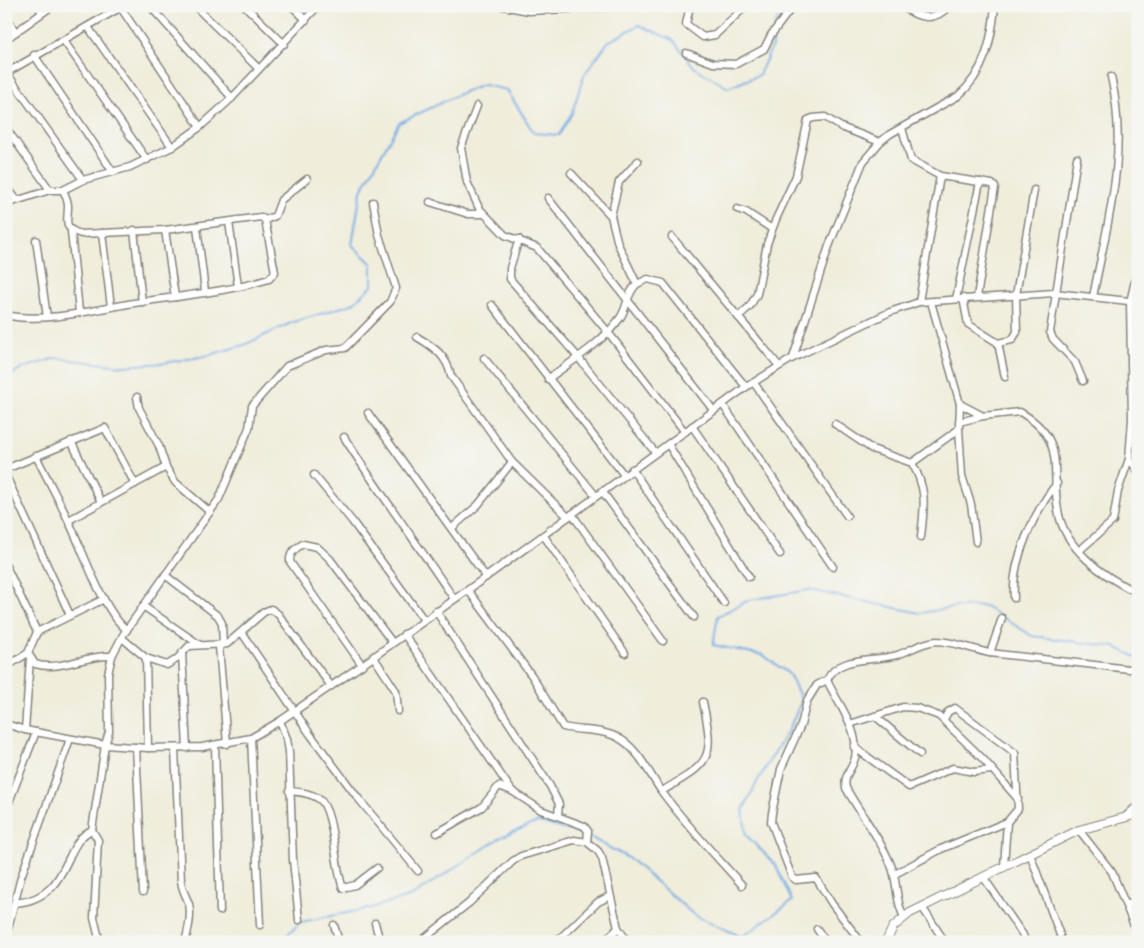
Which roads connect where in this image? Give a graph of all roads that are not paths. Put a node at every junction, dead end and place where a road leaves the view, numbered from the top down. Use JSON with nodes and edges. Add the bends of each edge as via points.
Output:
{"nodes":[{"id":1,"x":38,"y":6,"type":"edge"},
{"id":2,"x":52,"y":6,"type":"edge"},
{"id":3,"x":150,"y":6,"type":"edge"},
{"id":4,"x":195,"y":6,"type":"edge"},
{"id":5,"x":245,"y":6,"type":"edge"},
{"id":6,"x":292,"y":6,"type":"edge"},
{"id":7,"x":318,"y":6,"type":"edge"},
{"id":8,"x":503,"y":6,"type":"edge"},
{"id":9,"x":621,"y":6,"type":"edge"},
{"id":10,"x":690,"y":6,"type":"edge"},
{"id":11,"x":746,"y":6,"type":"edge"},
{"id":12,"x":793,"y":6,"type":"edge"},
{"id":13,"x":902,"y":6,"type":"edge"},
{"id":14,"x":949,"y":6,"type":"edge"},
{"id":15,"x":995,"y":6,"type":"edge"},
{"id":16,"x":122,"y":7,"type":"edge"},
{"id":17,"x":42,"y":13,"type":"junction"},
{"id":18,"x":6,"y":18,"type":"edge"},
{"id":19,"x":306,"y":20,"type":"junction"},
{"id":20,"x":88,"y":27,"type":"junction"},
{"id":21,"x":16,"y":32,"type":"junction"},
{"id":22,"x":6,"y":39,"type":"edge"},
{"id":23,"x":64,"y":41,"type":"junction"},
{"id":24,"x":284,"y":44,"type":"junction"},
{"id":25,"x":686,"y":53,"type":"dead end"},
{"id":26,"x":34,"y":55,"type":"junction"},
{"id":27,"x":259,"y":69,"type":"junction"},
{"id":28,"x":6,"y":73,"type":"edge"},
{"id":29,"x":1111,"y":77,"type":"dead end"},
{"id":30,"x":232,"y":98,"type":"junction"},
{"id":31,"x":477,"y":106,"type":"dead end"},
{"id":32,"x":200,"y":127,"type":"junction"},
{"id":33,"x":6,"y":128,"type":"edge"},
{"id":34,"x":902,"y":128,"type":"junction"},
{"id":35,"x":880,"y":142,"type":"junction"},
{"id":36,"x":172,"y":147,"type":"junction"},
{"id":37,"x":1077,"y":158,"type":"dead end"},
{"id":38,"x":147,"y":160,"type":"junction"},
{"id":39,"x":638,"y":161,"type":"dead end"},
{"id":40,"x":113,"y":172,"type":"junction"},
{"id":41,"x":571,"y":173,"type":"dead end"},
{"id":42,"x":940,"y":176,"type":"junction"},
{"id":43,"x":307,"y":179,"type":"dead end"},
{"id":44,"x":83,"y":180,"type":"junction"},
{"id":45,"x":980,"y":182,"type":"junction"},
{"id":46,"x":6,"y":186,"type":"edge"},
{"id":47,"x":50,"y":190,"type":"junction"},
{"id":48,"x":63,"y":190,"type":"junction"},
{"id":49,"x":1034,"y":190,"type":"dead end"},
{"id":50,"x":548,"y":198,"type":"dead end"},
{"id":51,"x":17,"y":200,"type":"junction"},
{"id":52,"x":373,"y":202,"type":"dead end"},
{"id":53,"x":430,"y":202,"type":"dead end"},
{"id":54,"x":6,"y":204,"type":"edge"},
{"id":55,"x":736,"y":208,"type":"dead end"},
{"id":56,"x":484,"y":214,"type":"junction"},
{"id":57,"x":612,"y":216,"type":"junction"},
{"id":58,"x":266,"y":220,"type":"junction"},
{"id":59,"x":229,"y":222,"type":"junction"},
{"id":60,"x":197,"y":227,"type":"junction"},
{"id":61,"x":772,"y":229,"type":"junction"},
{"id":62,"x":134,"y":230,"type":"junction"},
{"id":63,"x":165,"y":230,"type":"junction"},
{"id":64,"x":71,"y":231,"type":"junction"},
{"id":65,"x":102,"y":233,"type":"junction"},
{"id":66,"x":672,"y":237,"type":"dead end"},
{"id":67,"x":519,"y":239,"type":"junction"},
{"id":68,"x":36,"y":240,"type":"dead end"},
{"id":69,"x":1138,"y":268,"type":"edge"},
{"id":70,"x":637,"y":284,"type":"junction"},
{"id":71,"x":238,"y":286,"type":"junction"},
{"id":72,"x":205,"y":291,"type":"junction"},
{"id":73,"x":1054,"y":293,"type":"junction"},
{"id":74,"x":1016,"y":295,"type":"junction"},
{"id":75,"x":175,"y":297,"type":"junction"},
{"id":76,"x":627,"y":297,"type":"junction"},
{"id":77,"x":977,"y":297,"type":"junction"},
{"id":78,"x":1093,"y":297,"type":"junction"},
{"id":79,"x":959,"y":299,"type":"junction"},
{"id":80,"x":142,"y":302,"type":"junction"},
{"id":81,"x":919,"y":302,"type":"junction"},
{"id":82,"x":931,"y":302,"type":"junction"},
{"id":83,"x":1130,"y":302,"type":"junction"},
{"id":84,"x":1138,"y":302,"type":"edge"},
{"id":85,"x":492,"y":305,"type":"dead end"},
{"id":86,"x":111,"y":307,"type":"junction"},
{"id":87,"x":78,"y":312,"type":"junction"},
{"id":88,"x":6,"y":315,"type":"edge"},
{"id":89,"x":47,"y":317,"type":"junction"},
{"id":90,"x":738,"y":317,"type":"junction"},
{"id":91,"x":608,"y":332,"type":"junction"},
{"id":92,"x":417,"y":337,"type":"dead end"},
{"id":93,"x":998,"y":343,"type":"junction"},
{"id":94,"x":577,"y":356,"type":"junction"},
{"id":95,"x":484,"y":358,"type":"dead end"},
{"id":96,"x":793,"y":358,"type":"junction"},
{"id":97,"x":779,"y":366,"type":"junction"},
{"id":98,"x":1005,"y":377,"type":"dead end"},
{"id":99,"x":548,"y":379,"type":"junction"},
{"id":100,"x":1083,"y":381,"type":"dead end"},
{"id":101,"x":754,"y":383,"type":"junction"},
{"id":102,"x":746,"y":387,"type":"junction"},
{"id":103,"x":137,"y":397,"type":"dead end"},
{"id":104,"x":960,"y":404,"type":"junction"},
{"id":105,"x":723,"y":405,"type":"junction"},
{"id":106,"x":714,"y":411,"type":"junction"},
{"id":107,"x":368,"y":413,"type":"dead end"},
{"id":108,"x":983,"y":416,"type":"junction"},
{"id":109,"x":836,"y":424,"type":"dead end"},
{"id":110,"x":692,"y":426,"type":"junction"},
{"id":111,"x":959,"y":426,"type":"junction"},
{"id":112,"x":685,"y":432,"type":"junction"},
{"id":113,"x":344,"y":437,"type":"dead end"},
{"id":114,"x":71,"y":441,"type":"junction"},
{"id":115,"x":668,"y":444,"type":"junction"},
{"id":116,"x":655,"y":452,"type":"junction"},
{"id":117,"x":36,"y":456,"type":"junction"},
{"id":118,"x":1129,"y":459,"type":"junction"},
{"id":119,"x":512,"y":462,"type":"junction"},
{"id":120,"x":912,"y":462,"type":"junction"},
{"id":121,"x":166,"y":467,"type":"junction"},
{"id":122,"x":6,"y":469,"type":"edge"},
{"id":123,"x":632,"y":469,"type":"junction"},
{"id":124,"x":1138,"y":471,"type":"edge"},
{"id":125,"x":314,"y":475,"type":"dead end"},
{"id":126,"x":624,"y":475,"type":"junction"},
{"id":127,"x":6,"y":476,"type":"edge"},
{"id":128,"x":1057,"y":483,"type":"junction"},
{"id":129,"x":135,"y":484,"type":"junction"},
{"id":130,"x":602,"y":491,"type":"junction"},
{"id":131,"x":596,"y":496,"type":"junction"},
{"id":132,"x":101,"y":502,"type":"junction"},
{"id":133,"x":210,"y":512,"type":"junction"},
{"id":134,"x":570,"y":516,"type":"junction"},
{"id":135,"x":847,"y":516,"type":"dead end"},
{"id":136,"x":68,"y":520,"type":"junction"},
{"id":137,"x":452,"y":528,"type":"junction"},
{"id":138,"x":544,"y":536,"type":"junction"},
{"id":139,"x":921,"y":537,"type":"dead end"},
{"id":140,"x":976,"y":542,"type":"dead end"},
{"id":141,"x":1079,"y":551,"type":"junction"},
{"id":142,"x":780,"y":554,"type":"dead end"},
{"id":143,"x":6,"y":566,"type":"edge"},
{"id":144,"x":833,"y":567,"type":"dead end"},
{"id":145,"x":165,"y":575,"type":"junction"},
{"id":146,"x":749,"y":576,"type":"dead end"},
{"id":147,"x":486,"y":577,"type":"junction"},
{"id":148,"x":468,"y":590,"type":"junction"},
{"id":149,"x":1138,"y":593,"type":"edge"},
{"id":150,"x":1014,"y":598,"type":"dead end"},
{"id":151,"x":104,"y":599,"type":"junction"},
{"id":152,"x":454,"y":599,"type":"junction"},
{"id":153,"x":724,"y":602,"type":"dead end"},
{"id":154,"x":143,"y":606,"type":"junction"},
{"id":155,"x":436,"y":611,"type":"junction"},
{"id":156,"x":70,"y":615,"type":"junction"},
{"id":157,"x":694,"y":616,"type":"dead end"},
{"id":158,"x":1002,"y":618,"type":"dead end"},
{"id":159,"x":424,"y":620,"type":"junction"},
{"id":160,"x":127,"y":630,"type":"junction"},
{"id":161,"x":37,"y":632,"type":"junction"},
{"id":162,"x":242,"y":633,"type":"junction"},
{"id":163,"x":404,"y":634,"type":"junction"},
{"id":164,"x":122,"y":638,"type":"junction"},
{"id":165,"x":663,"y":641,"type":"dead end"},
{"id":166,"x":392,"y":642,"type":"junction"},
{"id":167,"x":202,"y":646,"type":"junction"},
{"id":168,"x":221,"y":646,"type":"junction"},
{"id":169,"x":625,"y":652,"type":"dead end"},
{"id":170,"x":182,"y":653,"type":"junction"},
{"id":171,"x":990,"y":653,"type":"junction"},
{"id":172,"x":6,"y":656,"type":"edge"},
{"id":173,"x":29,"y":656,"type":"junction"},
{"id":174,"x":112,"y":656,"type":"junction"},
{"id":175,"x":373,"y":656,"type":"junction"},
{"id":176,"x":146,"y":658,"type":"junction"},
{"id":177,"x":362,"y":665,"type":"junction"},
{"id":178,"x":7,"y":666,"type":"edge"},
{"id":179,"x":1138,"y":670,"type":"edge"},
{"id":180,"x":827,"y":680,"type":"junction"},
{"id":181,"x":331,"y":686,"type":"junction"},
{"id":182,"x":704,"y":702,"type":"dead end"},
{"id":183,"x":295,"y":711,"type":"junction"},
{"id":184,"x":398,"y":711,"type":"dead end"},
{"id":185,"x":875,"y":716,"type":"junction"},
{"id":186,"x":944,"y":719,"type":"junction"},
{"id":187,"x":280,"y":721,"type":"junction"},
{"id":188,"x":6,"y":724,"type":"edge"},
{"id":189,"x":850,"y":724,"type":"junction"},
{"id":190,"x":25,"y":730,"type":"junction"},
{"id":191,"x":36,"y":732,"type":"junction"},
{"id":192,"x":250,"y":738,"type":"junction"},
{"id":193,"x":70,"y":739,"type":"junction"},
{"id":194,"x":227,"y":744,"type":"junction"},
{"id":195,"x":105,"y":745,"type":"junction"},
{"id":196,"x":215,"y":745,"type":"junction"},
{"id":197,"x":136,"y":747,"type":"junction"},
{"id":198,"x":854,"y":747,"type":"junction"},
{"id":199,"x":148,"y":748,"type":"junction"},
{"id":200,"x":188,"y":748,"type":"junction"},
{"id":201,"x":175,"y":749,"type":"junction"},
{"id":202,"x":920,"y":754,"type":"dead end"},
{"id":203,"x":991,"y":770,"type":"junction"},
{"id":204,"x":289,"y":791,"type":"junction"},
{"id":205,"x":512,"y":791,"type":"junction"},
{"id":206,"x":662,"y":791,"type":"junction"},
{"id":207,"x":1018,"y":798,"type":"junction"},
{"id":208,"x":1138,"y":805,"type":"edge"},
{"id":209,"x":6,"y":810,"type":"edge"},
{"id":210,"x":1138,"y":814,"type":"edge"},
{"id":211,"x":558,"y":815,"type":"junction"},
{"id":212,"x":1126,"y":816,"type":"junction"},
{"id":213,"x":1007,"y":822,"type":"junction"},
{"id":214,"x":92,"y":830,"type":"junction"},
{"id":215,"x":1079,"y":830,"type":"junction"},
{"id":216,"x":437,"y":833,"type":"dead end"},
{"id":217,"x":587,"y":842,"type":"junction"},
{"id":218,"x":1030,"y":854,"type":"junction"},
{"id":219,"x":1004,"y":866,"type":"junction"},
{"id":220,"x":377,"y":868,"type":"dead end"},
{"id":221,"x":418,"y":871,"type":"dead end"},
{"id":222,"x":895,"y":874,"type":"junction"},
{"id":223,"x":984,"y":878,"type":"junction"},
{"id":224,"x":742,"y":885,"type":"dead end"},
{"id":225,"x":143,"y":892,"type":"dead end"},
{"id":226,"x":610,"y":896,"type":"junction"},
{"id":227,"x":14,"y":903,"type":"junction"},
{"id":228,"x":1138,"y":903,"type":"edge"},
{"id":229,"x":1126,"y":904,"type":"junction"},
{"id":230,"x":922,"y":907,"type":"junction"},
{"id":231,"x":220,"y":911,"type":"dead end"},
{"id":232,"x":904,"y":917,"type":"junction"},
{"id":233,"x":299,"y":920,"type":"dead end"},
{"id":234,"x":375,"y":924,"type":"dead end"},
{"id":235,"x":260,"y":925,"type":"dead end"},
{"id":236,"x":334,"y":925,"type":"dead end"},
{"id":237,"x":618,"y":928,"type":"junction"},
{"id":238,"x":817,"y":929,"type":"dead end"},
{"id":239,"x":1060,"y":935,"type":"dead end"},
{"id":240,"x":1138,"y":935,"type":"edge"},
{"id":241,"x":6,"y":936,"type":"edge"},
{"id":242,"x":100,"y":942,"type":"edge"},
{"id":243,"x":185,"y":942,"type":"edge"},
{"id":244,"x":339,"y":942,"type":"edge"},
{"id":245,"x":380,"y":942,"type":"edge"},
{"id":246,"x":420,"y":942,"type":"edge"},
{"id":247,"x":556,"y":942,"type":"edge"},
{"id":248,"x":604,"y":942,"type":"edge"},
{"id":249,"x":628,"y":942,"type":"edge"},
{"id":250,"x":826,"y":942,"type":"edge"},
{"id":251,"x":861,"y":942,"type":"edge"},
{"id":252,"x":886,"y":942,"type":"edge"},
{"id":253,"x":946,"y":942,"type":"edge"},
{"id":254,"x":1025,"y":942,"type":"edge"}],
"edges":[{"from":1,"to":17,"type":"street"},
{"from":2,"to":17,"type":"street"},
{"from":3,"to":30,"type":"street"},
{"from":4,"to":27,"type":"street"},
{"from":5,"to":24,"type":"street"},
{"from":6,"to":19,"type":"street"},
{"from":7,"to":19,"type":"street"},
{"from":8,"to":9,"type":"street","via":[[529,11]]},
{"from":10,"to":11,"type":"street","via":[[686,24],[696,33],[709,37]]},
{"from":12,"to":25,"type":"street","via":[[764,49],[736,64],[713,63]]},
{"from":13,"to":14,"type":"street","via":[[922,18],[933,17]]},
{"from":15,"to":34,"type":"street","via":[[987,54],[967,88]]},
{"from":16,"to":20,"type":"street"},
{"from":16,"to":32,"type":"street"},
{"from":17,"to":21,"type":"street"},
{"from":18,"to":21,"type":"street"},
{"from":19,"to":24,"type":"street"},
{"from":20,"to":23,"type":"street"},
{"from":20,"to":36,"type":"street"},
{"from":21,"to":22,"type":"street"},
{"from":23,"to":26,"type":"street"},
{"from":23,"to":38,"type":"street"},
{"from":24,"to":27,"type":"street"},
{"from":26,"to":28,"type":"street"},
{"from":26,"to":40,"type":"street"},
{"from":27,"to":30,"type":"street"},
{"from":28,"to":44,"type":"street"},
{"from":29,"to":78,"type":"street","via":[[1118,113],[1119,160]]},
{"from":30,"to":32,"type":"street"},
{"from":31,"to":56,"type":"street","via":[[461,148],[467,182]]},
{"from":32,"to":36,"type":"street"},
{"from":33,"to":47,"type":"street"},
{"from":34,"to":35,"type":"street"},
{"from":34,"to":42,"type":"street","via":[[910,160]]},
{"from":35,"to":61,"type":"street","via":[[825,117],[808,120],[796,176]]},
{"from":35,"to":96,"type":"street","via":[[863,162],[829,246]]},
{"from":36,"to":38,"type":"street"},
{"from":37,"to":73,"type":"street"},
{"from":38,"to":40,"type":"street"},
{"from":39,"to":57,"type":"street","via":[[619,182]]},
{"from":40,"to":44,"type":"street"},
{"from":41,"to":57,"type":"street"},
{"from":42,"to":45,"type":"street"},
{"from":42,"to":81,"type":"street"},
{"from":43,"to":58,"type":"street","via":[[281,200],[275,216]]},
{"from":44,"to":48,"type":"street"},
{"from":45,"to":77,"type":"street","via":[[992,184],[996,191]]},
{"from":45,"to":79,"type":"street"},
{"from":46,"to":51,"type":"street"},
{"from":47,"to":48,"type":"street"},
{"from":47,"to":51,"type":"street"},
{"from":48,"to":64,"type":"street","via":[[68,202],[67,226]]},
{"from":49,"to":74,"type":"street"},
{"from":50,"to":76,"type":"street"},
{"from":51,"to":54,"type":"street"},
{"from":52,"to":133,"type":"street","via":[[379,235],[396,288],[390,302],[345,348],[326,350],[287,366],[263,392],[252,406],[242,446]]},
{"from":53,"to":56,"type":"street","via":[[468,214]]},
{"from":55,"to":61,"type":"street"},
{"from":56,"to":67,"type":"street","via":[[505,235]]},
{"from":57,"to":70,"type":"street","via":[[618,244]]},
{"from":58,"to":59,"type":"street","via":[[260,217]]},
{"from":58,"to":71,"type":"street","via":[[275,272],[270,279]]},
{"from":59,"to":60,"type":"street"},
{"from":59,"to":71,"type":"street"},
{"from":60,"to":63,"type":"street"},
{"from":60,"to":72,"type":"street"},
{"from":61,"to":90,"type":"street","via":[[757,294]]},
{"from":62,"to":63,"type":"street"},
{"from":62,"to":65,"type":"street"},
{"from":62,"to":80,"type":"street"},
{"from":63,"to":75,"type":"street"},
{"from":64,"to":65,"type":"street"},
{"from":64,"to":87,"type":"street"},
{"from":65,"to":86,"type":"street"},
{"from":66,"to":90,"type":"street"},
{"from":67,"to":91,"type":"street","via":[[537,248]]},
{"from":67,"to":94,"type":"street","via":[[510,279]]},
{"from":68,"to":89,"type":"street"},
{"from":69,"to":83,"type":"street"},
{"from":70,"to":76,"type":"street"},
{"from":70,"to":102,"type":"street","via":[[648,279],[663,283]]},
{"from":71,"to":72,"type":"street"},
{"from":72,"to":75,"type":"street"},
{"from":73,"to":74,"type":"street"},
{"from":73,"to":78,"type":"street"},
{"from":73,"to":100,"type":"street","via":[[1052,339],[1075,362]]},
{"from":74,"to":77,"type":"street"},
{"from":74,"to":93,"type":"street","via":[[1017,332],[1012,340]]},
{"from":75,"to":80,"type":"street"},
{"from":76,"to":91,"type":"street","via":[[624,312]]},
{"from":76,"to":106,"type":"street"},
{"from":77,"to":79,"type":"street"},
{"from":78,"to":83,"type":"street"},
{"from":79,"to":82,"type":"street"},
{"from":79,"to":93,"type":"street","via":[[968,324]]},
{"from":80,"to":86,"type":"street"},
{"from":81,"to":82,"type":"street"},
{"from":81,"to":96,"type":"street","via":[[890,312]]},
{"from":82,"to":104,"type":"street"},
{"from":83,"to":84,"type":"street"},
{"from":83,"to":118,"type":"street","via":[[1132,419]]},
{"from":85,"to":99,"type":"street"},
{"from":86,"to":87,"type":"street"},
{"from":87,"to":89,"type":"street"},
{"from":88,"to":89,"type":"street"},
{"from":90,"to":97,"type":"street"},
{"from":91,"to":94,"type":"street"},
{"from":91,"to":112,"type":"street"},
{"from":92,"to":119,"type":"street","via":[[448,363],[452,376]]},
{"from":93,"to":98,"type":"street"},
{"from":94,"to":99,"type":"street"},
{"from":94,"to":116,"type":"street"},
{"from":95,"to":131,"type":"street"},
{"from":96,"to":97,"type":"street"},
{"from":97,"to":101,"type":"street"},
{"from":99,"to":126,"type":"street"},
{"from":101,"to":102,"type":"street"},
{"from":101,"to":135,"type":"street"},
{"from":102,"to":105,"type":"street"},
{"from":103,"to":121,"type":"street"},
{"from":104,"to":108,"type":"street"},
{"from":104,"to":111,"type":"street"},
{"from":105,"to":106,"type":"street"},
{"from":105,"to":144,"type":"street"},
{"from":106,"to":110,"type":"street"},
{"from":107,"to":137,"type":"street"},
{"from":108,"to":111,"type":"street"},
{"from":108,"to":128,"type":"street","via":[[1020,412],[1037,425],[1054,449]]},
{"from":109,"to":120,"type":"street","via":[[872,449]]},
{"from":110,"to":112,"type":"street"},
{"from":110,"to":142,"type":"street"},
{"from":111,"to":120,"type":"street"},
{"from":111,"to":140,"type":"street","via":[[962,476],[971,504]]},
{"from":112,"to":115,"type":"street"},
{"from":113,"to":152,"type":"street"},
{"from":114,"to":117,"type":"street"},
{"from":114,"to":129,"type":"street","via":[[105,428]]},
{"from":114,"to":132,"type":"street"},
{"from":115,"to":116,"type":"street"},
{"from":115,"to":146,"type":"street"},
{"from":116,"to":123,"type":"street"},
{"from":117,"to":122,"type":"street"},
{"from":117,"to":136,"type":"street"},
{"from":118,"to":124,"type":"street"},
{"from":118,"to":141,"type":"street","via":[[1118,491],[1113,521]]},
{"from":119,"to":134,"type":"street"},
{"from":119,"to":137,"type":"street","via":[[478,505]]},
{"from":120,"to":139,"type":"street","via":[[925,499]]},
{"from":121,"to":129,"type":"street"},
{"from":121,"to":133,"type":"street","via":[[175,482]]},
{"from":123,"to":126,"type":"street"},
{"from":123,"to":153,"type":"street"},
{"from":125,"to":159,"type":"street"},
{"from":126,"to":130,"type":"street"},
{"from":127,"to":156,"type":"street"},
{"from":128,"to":141,"type":"street","via":[[1058,510],[1065,531]]},
{"from":128,"to":150,"type":"street","via":[[1035,515],[1017,566]]},
{"from":129,"to":132,"type":"street"},
{"from":130,"to":131,"type":"street"},
{"from":130,"to":157,"type":"street"},
{"from":131,"to":134,"type":"street"},
{"from":132,"to":136,"type":"street"},
{"from":133,"to":145,"type":"street"},
{"from":134,"to":138,"type":"street"},
{"from":134,"to":165,"type":"street"},
{"from":136,"to":151,"type":"street"},
{"from":137,"to":147,"type":"street"},
{"from":138,"to":147,"type":"street"},
{"from":138,"to":169,"type":"street"},
{"from":141,"to":149,"type":"street","via":[[1100,571]]},
{"from":143,"to":161,"type":"street"},
{"from":145,"to":154,"type":"street"},
{"from":145,"to":168,"type":"street","via":[[218,616],[222,623]]},
{"from":147,"to":148,"type":"street"},
{"from":148,"to":152,"type":"street"},
{"from":148,"to":206,"type":"street","via":[[532,676],[563,727],[596,730],[623,741]]},
{"from":151,"to":156,"type":"street"},
{"from":151,"to":160,"type":"street","via":[[120,625]]},
{"from":152,"to":155,"type":"street"},
{"from":154,"to":160,"type":"street"},
{"from":154,"to":167,"type":"street"},
{"from":155,"to":159,"type":"street"},
{"from":155,"to":211,"type":"street","via":[[550,786],[559,804]]},
{"from":156,"to":161,"type":"street"},
{"from":158,"to":171,"type":"street"},
{"from":159,"to":163,"type":"street"},
{"from":160,"to":164,"type":"street"},
{"from":161,"to":173,"type":"street"},
{"from":162,"to":168,"type":"street"},
{"from":162,"to":181,"type":"street","via":[[264,612],[275,611]]},
{"from":162,"to":183,"type":"street"},
{"from":163,"to":166,"type":"street"},
{"from":163,"to":205,"type":"street"},
{"from":164,"to":174,"type":"street"},
{"from":164,"to":176,"type":"street"},
{"from":166,"to":175,"type":"street"},
{"from":166,"to":177,"type":"street","via":[[330,559],[317,547],[303,544],[298,547],[291,554],[290,562]]},
{"from":167,"to":168,"type":"street"},
{"from":167,"to":170,"type":"street","via":[[189,646]]},
{"from":168,"to":194,"type":"street"},
{"from":170,"to":176,"type":"street","via":[[167,665]]},
{"from":170,"to":200,"type":"street"},
{"from":171,"to":179,"type":"street"},
{"from":171,"to":180,"type":"street","via":[[938,641],[897,655],[854,661],[839,667]]},
{"from":172,"to":178,"type":"street"},
{"from":173,"to":174,"type":"street","via":[[43,666]]},
{"from":173,"to":178,"type":"street"},
{"from":173,"to":190,"type":"street"},
{"from":174,"to":195,"type":"street","via":[[108,674],[110,732]]},
{"from":175,"to":177,"type":"street"},
{"from":175,"to":184,"type":"street","via":[[396,691]]},
{"from":176,"to":199,"type":"street"},
{"from":177,"to":181,"type":"street"},
{"from":180,"to":189,"type":"street"},
{"from":180,"to":251,"type":"street","via":[[817,685],[807,701],[802,725],[784,758],[771,822],[792,877],[796,880],[816,878]]},
{"from":181,"to":183,"type":"street"},
{"from":182,"to":206,"type":"street","via":[[710,737],[704,761],[696,771]]},
{"from":183,"to":187,"type":"street"},
{"from":183,"to":221,"type":"street","via":[[358,798]]},
{"from":185,"to":186,"type":"street","via":[[909,707]]},
{"from":185,"to":189,"type":"street"},
{"from":185,"to":202,"type":"street"},
{"from":186,"to":203,"type":"street"},
{"from":186,"to":207,"type":"street","via":[[955,708],[973,724],[1013,749]]},
{"from":187,"to":192,"type":"street"},
{"from":187,"to":204,"type":"street","via":[[287,739]]},
{"from":188,"to":190,"type":"street"},
{"from":189,"to":198,"type":"street"},
{"from":190,"to":191,"type":"street"},
{"from":191,"to":193,"type":"street"},
{"from":191,"to":209,"type":"street"},
{"from":192,"to":194,"type":"street"},
{"from":192,"to":235,"type":"street"},
{"from":193,"to":195,"type":"street"},
{"from":193,"to":227,"type":"street"},
{"from":194,"to":196,"type":"street"},
{"from":195,"to":197,"type":"street"},
{"from":195,"to":214,"type":"street"},
{"from":196,"to":200,"type":"street"},
{"from":196,"to":231,"type":"street"},
{"from":197,"to":199,"type":"street"},
{"from":197,"to":225,"type":"street"},
{"from":198,"to":203,"type":"street","via":[[909,787],[953,768],[974,772]]},
{"from":198,"to":222,"type":"street","via":[[854,758],[844,781],[846,788],[885,849]]},
{"from":199,"to":201,"type":"street"},
{"from":200,"to":201,"type":"street"},
{"from":201,"to":243,"type":"street","via":[[182,892],[190,906]]},
{"from":203,"to":207,"type":"street"},
{"from":204,"to":220,"type":"street","via":[[314,796],[323,802],[344,888],[355,885]]},
{"from":204,"to":233,"type":"street"},
{"from":205,"to":211,"type":"street","via":[[541,810]]},
{"from":205,"to":216,"type":"street","via":[[499,786],[482,807]]},
{"from":206,"to":224,"type":"street"},
{"from":207,"to":213,"type":"street","via":[[1018,809]]},
{"from":208,"to":212,"type":"street"},
{"from":210,"to":212,"type":"street"},
{"from":211,"to":217,"type":"street","via":[[587,828]]},
{"from":212,"to":215,"type":"street"},
{"from":213,"to":219,"type":"street"},
{"from":213,"to":222,"type":"street","via":[[941,849]]},
{"from":214,"to":227,"type":"street","via":[[81,839],[52,887],[32,900]]},
{"from":214,"to":242,"type":"street","via":[[98,840],[94,918]]},
{"from":215,"to":218,"type":"street"},
{"from":215,"to":229,"type":"street","via":[[1112,872]]},
{"from":217,"to":226,"type":"street","via":[[602,858]]},
{"from":217,"to":246,"type":"street","via":[[564,841],[513,861],[494,881]]},
{"from":218,"to":219,"type":"street"},
{"from":218,"to":239,"type":"street"},
{"from":219,"to":223,"type":"street"},
{"from":222,"to":232,"type":"street","via":[[898,906]]},
{"from":223,"to":230,"type":"street"},
{"from":223,"to":254,"type":"street"},
{"from":226,"to":237,"type":"street"},
{"from":226,"to":247,"type":"street","via":[[598,902]]},
{"from":227,"to":241,"type":"street"},
{"from":228,"to":229,"type":"street"},
{"from":229,"to":240,"type":"street"},
{"from":230,"to":232,"type":"street"},
{"from":230,"to":253,"type":"street"},
{"from":232,"to":252,"type":"street"},
{"from":234,"to":245,"type":"street"},
{"from":236,"to":244,"type":"street"},
{"from":237,"to":248,"type":"street"},
{"from":237,"to":249,"type":"street"},
{"from":238,"to":250,"type":"street"}]}
